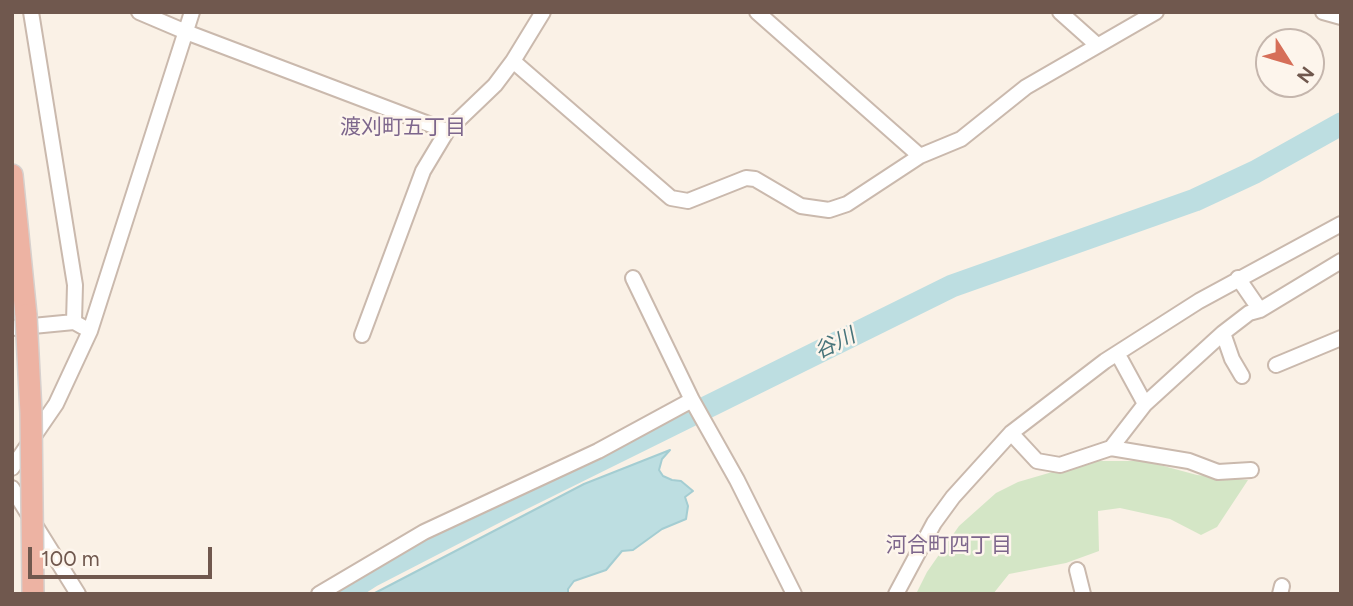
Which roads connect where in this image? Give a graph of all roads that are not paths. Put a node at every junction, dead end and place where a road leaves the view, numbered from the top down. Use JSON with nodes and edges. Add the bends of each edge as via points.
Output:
{"nodes":[{"id":1,"x":31,"y":12,"type":"edge"},
{"id":2,"x":139,"y":12,"type":"edge"},
{"id":3,"x":192,"y":12,"type":"edge"},
{"id":4,"x":544,"y":12,"type":"edge"},
{"id":5,"x":757,"y":12,"type":"edge"},
{"id":6,"x":1060,"y":12,"type":"edge"},
{"id":7,"x":1156,"y":12,"type":"edge"},
{"id":8,"x":1323,"y":12,"type":"edge"},
{"id":9,"x":1341,"y":17,"type":"edge"},
{"id":10,"x":186,"y":32,"type":"junction"},
{"id":11,"x":1097,"y":45,"type":"junction"},
{"id":12,"x":513,"y":61,"type":"junction"},
{"id":13,"x":447,"y":131,"type":"junction"},
{"id":14,"x":920,"y":156,"type":"junction"},
{"id":15,"x":12,"y":175,"type":"edge"},
{"id":16,"x":1341,"y":224,"type":"edge"},
{"id":17,"x":1341,"y":261,"type":"edge"},
{"id":18,"x":633,"y":278,"type":"dead end"},
{"id":19,"x":1238,"y":278,"type":"junction"},
{"id":20,"x":1260,"y":310,"type":"junction"},
{"id":21,"x":19,"y":321,"type":"edge"},
{"id":22,"x":74,"y":322,"type":"junction"},
{"id":23,"x":90,"y":331,"type":"junction"},
{"id":24,"x":1223,"y":333,"type":"junction"},
{"id":25,"x":362,"y":335,"type":"dead end"},
{"id":26,"x":1341,"y":338,"type":"edge"},
{"id":27,"x":1121,"y":360,"type":"dead end"},
{"id":28,"x":1276,"y":365,"type":"dead end"},
{"id":29,"x":1242,"y":376,"type":"dead end"},
{"id":30,"x":1145,"y":404,"type":"junction"},
{"id":31,"x":696,"y":407,"type":"junction"},
{"id":32,"x":1011,"y":433,"type":"junction"},
{"id":33,"x":1111,"y":448,"type":"junction"},
{"id":34,"x":12,"y":468,"type":"edge"},
{"id":35,"x":1251,"y":470,"type":"dead end"},
{"id":36,"x":12,"y":488,"type":"edge"},
{"id":37,"x":1077,"y":570,"type":"dead end"},
{"id":38,"x":33,"y":594,"type":"edge"},
{"id":39,"x":78,"y":594,"type":"edge"},
{"id":40,"x":319,"y":594,"type":"edge"},
{"id":41,"x":794,"y":594,"type":"edge"},
{"id":42,"x":896,"y":594,"type":"edge"},
{"id":43,"x":1083,"y":594,"type":"edge"}],
"edges":[{"from":1,"to":22,"type":"street","via":[[75,285]]},
{"from":2,"to":10,"type":"street"},
{"from":3,"to":10,"type":"street"},
{"from":4,"to":12,"type":"street"},
{"from":5,"to":14,"type":"street"},
{"from":6,"to":11,"type":"street"},
{"from":7,"to":11,"type":"street"},
{"from":8,"to":9,"type":"street"},
{"from":10,"to":13,"type":"street"},
{"from":10,"to":23,"type":"street"},
{"from":11,"to":14,"type":"street","via":[[1026,87],[961,139]]},
{"from":12,"to":13,"type":"street"},
{"from":12,"to":14,"type":"street","via":[[671,198],[688,201],[746,178],[802,206],[829,210],[847,204]]},
{"from":13,"to":25,"type":"street","via":[[423,171]]},
{"from":15,"to":21,"type":"highway"},
{"from":16,"to":19,"type":"street"},
{"from":17,"to":20,"type":"street"},
{"from":18,"to":31,"type":"street"},
{"from":19,"to":20,"type":"street"},
{"from":19,"to":32,"type":"street","via":[[1105,361]]},
{"from":20,"to":24,"type":"street"},
{"from":21,"to":22,"type":"street"},
{"from":21,"to":38,"type":"highway","bridge":true,"via":[[31,426]]},
{"from":22,"to":23,"type":"street"},
{"from":23,"to":34,"type":"street","via":[[56,404]]},
{"from":24,"to":29,"type":"street"},
{"from":24,"to":30,"type":"street"},
{"from":26,"to":28,"type":"street"},
{"from":27,"to":30,"type":"street"},
{"from":30,"to":33,"type":"street"},
{"from":31,"to":40,"type":"street","via":[[424,532]]},
{"from":31,"to":41,"type":"street"},
{"from":32,"to":33,"type":"street","via":[[1037,461],[1060,465]]},
{"from":32,"to":42,"type":"street","via":[[940,514]]},
{"from":33,"to":35,"type":"street","via":[[1189,461],[1218,472]]},
{"from":36,"to":39,"type":"street"},
{"from":37,"to":43,"type":"street"}]}
